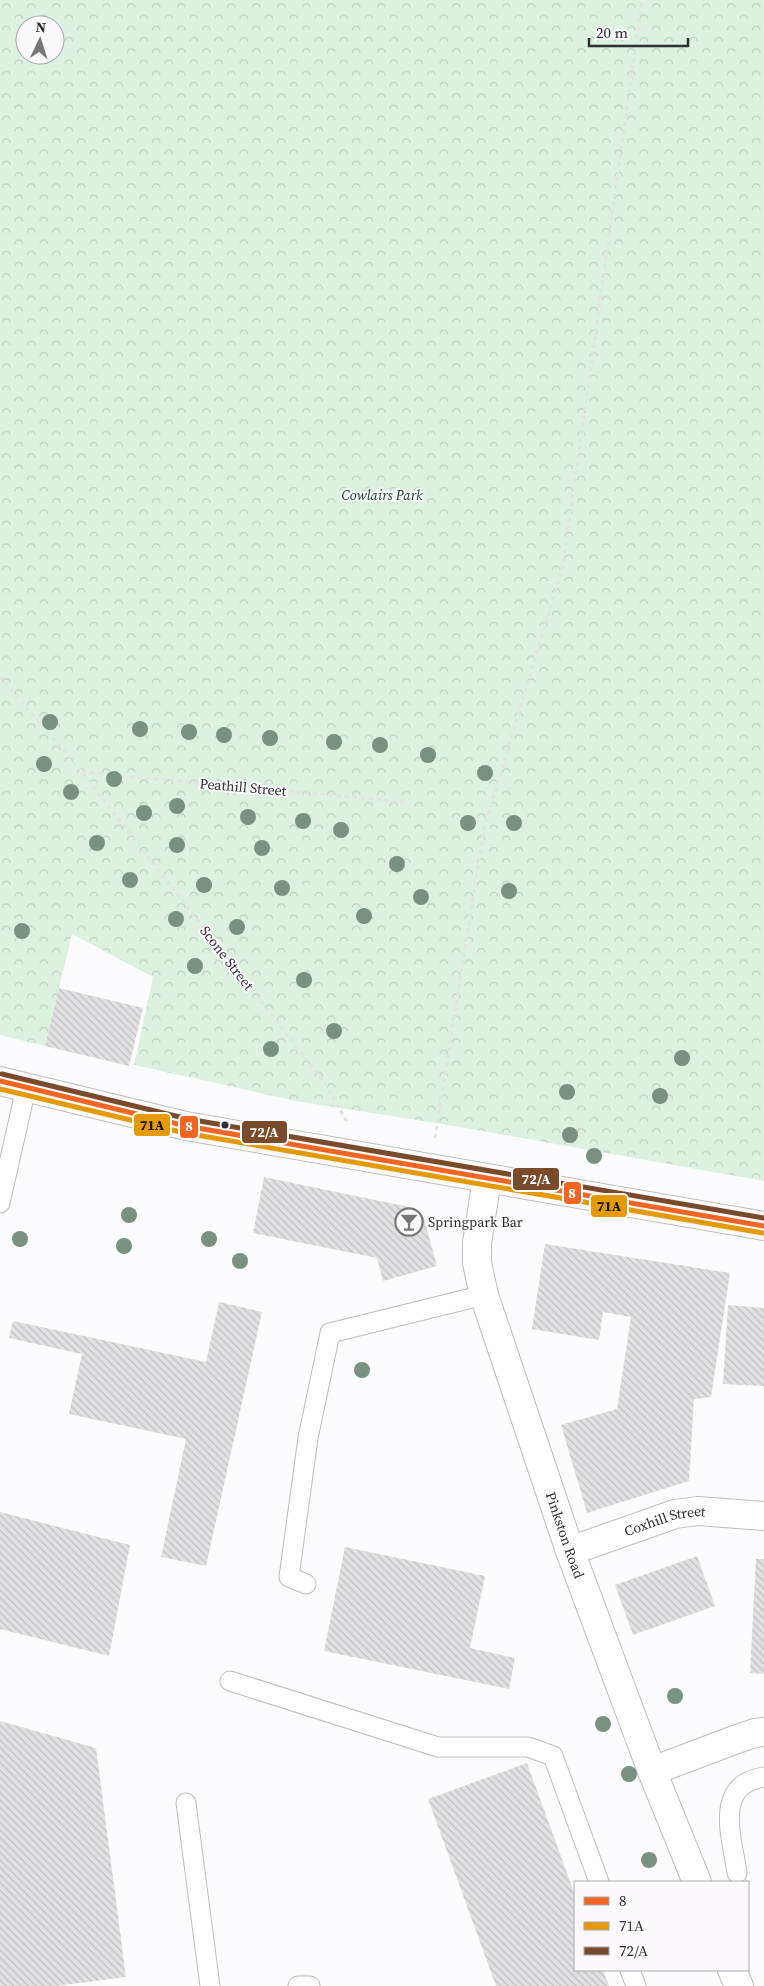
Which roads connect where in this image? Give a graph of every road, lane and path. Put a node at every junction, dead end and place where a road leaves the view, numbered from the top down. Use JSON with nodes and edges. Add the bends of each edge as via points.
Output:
{"nodes":[{"id":1,"x":642,"y":0,"type":"edge"},
{"id":2,"x":0,"y":677,"type":"edge"},
{"id":3,"x":82,"y":772,"type":"junction"},
{"id":4,"x":404,"y":802,"type":"dead end"},
{"id":5,"x":0,"y":1081,"type":"edge"},
{"id":6,"x":26,"y":1088,"type":"junction"},
{"id":7,"x":343,"y":1153,"type":"junction"},
{"id":8,"x":430,"y":1169,"type":"junction"},
{"id":9,"x":487,"y":1179,"type":"junction"},
{"id":10,"x":0,"y":1203,"type":"edge"},
{"id":11,"x":764,"y":1226,"type":"edge"},
{"id":12,"x":484,"y":1295,"type":"junction"},
{"id":13,"x":764,"y":1516,"type":"edge"},
{"id":14,"x":570,"y":1551,"type":"junction"},
{"id":15,"x":306,"y":1584,"type":"dead end"},
{"id":16,"x":230,"y":1681,"type":"dead end"},
{"id":17,"x":764,"y":1732,"type":"edge"},
{"id":18,"x":652,"y":1771,"type":"junction"},
{"id":19,"x":764,"y":1777,"type":"edge"},
{"id":20,"x":186,"y":1803,"type":"dead end"},
{"id":21,"x":736,"y":1873,"type":"dead end"},
{"id":22,"x":598,"y":1881,"type":"edge"},
{"id":23,"x":697,"y":1881,"type":"edge"},
{"id":24,"x":630,"y":1971,"type":"edge"},
{"id":25,"x":732,"y":1971,"type":"edge"},
{"id":26,"x":210,"y":1986,"type":"edge"},
{"id":27,"x":298,"y":1986,"type":"edge"},
{"id":28,"x":310,"y":1986,"type":"edge"},
{"id":29,"x":636,"y":1986,"type":"edge"},
{"id":30,"x":739,"y":1986,"type":"edge"}],
"edges":[{"from":1,"to":8,"type":"path","via":[[563,566],[484,828]]},
{"from":2,"to":3,"type":"path","name":"Scone Street"},
{"from":3,"to":4,"type":"path","name":"Peathill Street"},
{"from":3,"to":7,"type":"path","name":"Scone Street","via":[[327,1086],[349,1125]]},
{"from":5,"to":6,"type":"street"},
{"from":6,"to":7,"type":"street","via":[[186,1126]]},
{"from":6,"to":10,"type":"lane"},
{"from":7,"to":8,"type":"street"},
{"from":8,"to":9,"type":"street"},
{"from":9,"to":11,"type":"street"},
{"from":9,"to":12,"type":"street","name":"Pinkston Road","via":[[477,1243],[477,1263]]},
{"from":12,"to":14,"type":"street","name":"Pinkston Road"},
{"from":12,"to":15,"type":"lane","via":[[330,1333],[308,1438],[288,1577]]},
{"from":13,"to":14,"type":"street","name":"Coxhill Street","via":[[698,1512],[675,1514]]},
{"from":14,"to":18,"type":"street","name":"Pinkston Road"},
{"from":16,"to":22,"type":"lane","via":[[438,1747],[528,1747],[553,1756]]},
{"from":17,"to":18,"type":"street"},
{"from":18,"to":23,"type":"street","name":"Pinkston Road"},
{"from":19,"to":21,"type":"lane","via":[[740,1785],[728,1809]]},
{"from":20,"to":26,"type":"lane"},
{"from":24,"to":29,"type":"lane"},
{"from":25,"to":30,"type":"street"},
{"from":27,"to":28,"type":"lane"}]}
